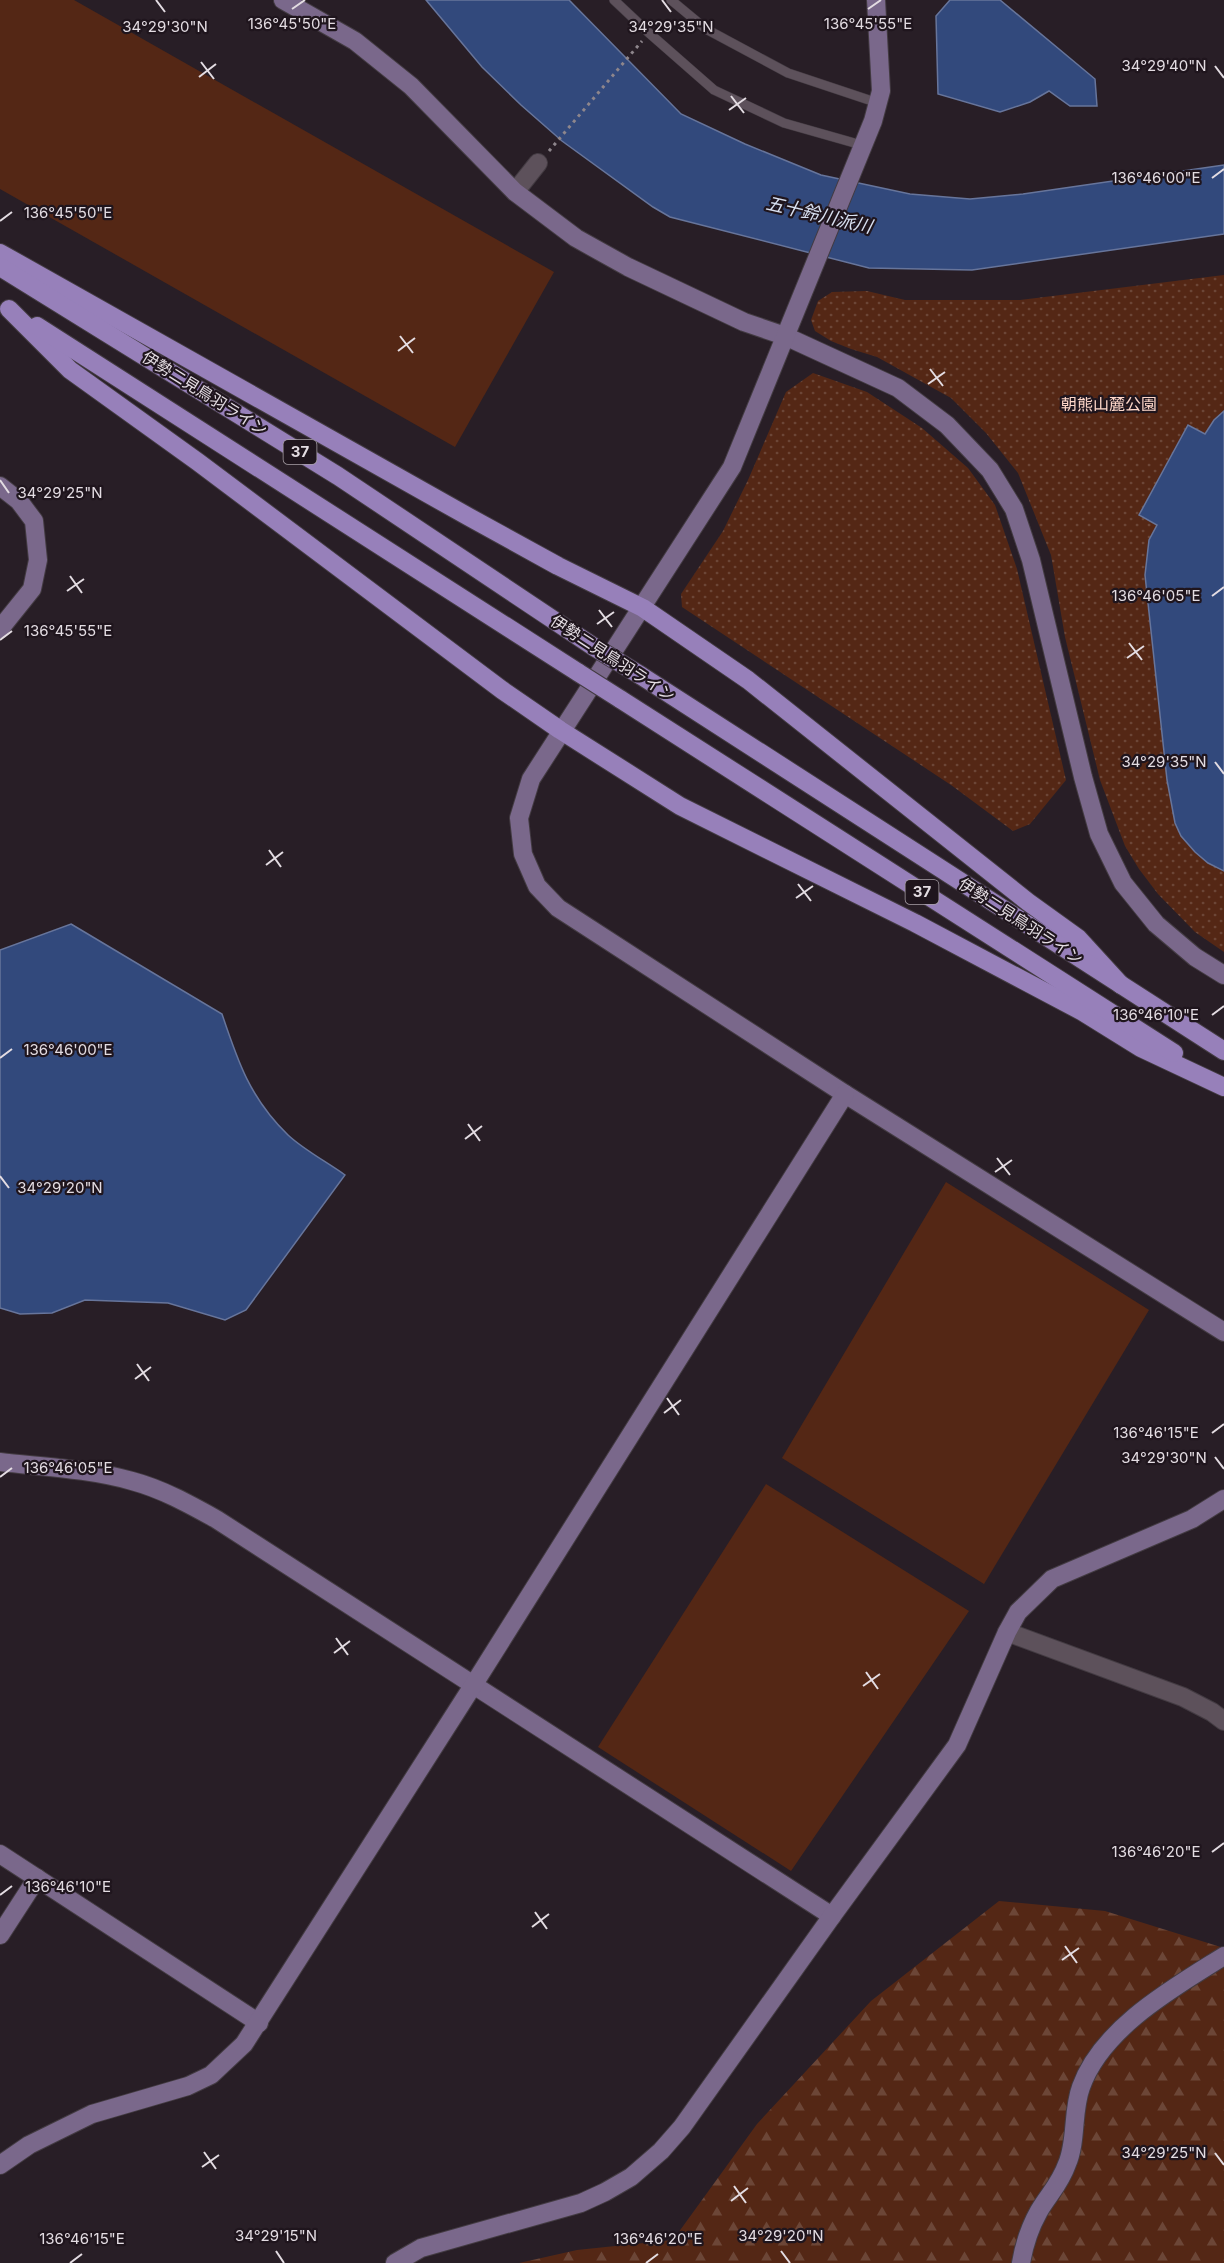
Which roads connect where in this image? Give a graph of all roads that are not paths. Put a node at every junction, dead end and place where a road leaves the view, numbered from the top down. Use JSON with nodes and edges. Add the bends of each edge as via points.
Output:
{"nodes":[{"id":1,"x":283,"y":0,"type":"edge"},
{"id":2,"x":614,"y":0,"type":"edge"},
{"id":3,"x":671,"y":0,"type":"edge"},
{"id":4,"x":876,"y":0,"type":"edge"},
{"id":5,"x":878,"y":103,"type":"junction"},
{"id":6,"x":864,"y":146,"type":"junction"},
{"id":7,"x":538,"y":163,"type":"road end"},
{"id":8,"x":515,"y":192,"type":"junction"},
{"id":9,"x":0,"y":253,"type":"edge"},
{"id":10,"x":0,"y":267,"type":"edge"},
{"id":11,"x":5,"y":306,"type":"edge"},
{"id":12,"x":785,"y":336,"type":"junction"},
{"id":13,"x":0,"y":486,"type":"edge"},
{"id":14,"x":643,"y":608,"type":"junction"},
{"id":15,"x":0,"y":629,"type":"edge"},
{"id":16,"x":560,"y":730,"type":"junction"},
{"id":17,"x":1224,"y":975,"type":"edge"},
{"id":18,"x":1121,"y":985,"type":"junction"},
{"id":19,"x":1224,"y":1051,"type":"edge"},
{"id":20,"x":1224,"y":1086,"type":"edge"},
{"id":21,"x":845,"y":1094,"type":"junction"},
{"id":22,"x":1224,"y":1332,"type":"edge"},
{"id":23,"x":0,"y":1462,"type":"edge"},
{"id":24,"x":1224,"y":1499,"type":"edge"},
{"id":25,"x":1007,"y":1632,"type":"junction"},
{"id":26,"x":474,"y":1684,"type":"junction"},
{"id":27,"x":1224,"y":1721,"type":"edge"},
{"id":28,"x":0,"y":1854,"type":"edge"},
{"id":29,"x":37,"y":1878,"type":"junction"},
{"id":30,"x":832,"y":1916,"type":"junction"},
{"id":31,"x":0,"y":1935,"type":"edge"},
{"id":32,"x":1224,"y":1956,"type":"edge"},
{"id":33,"x":259,"y":2023,"type":"junction"},
{"id":34,"x":0,"y":2165,"type":"edge"},
{"id":35,"x":395,"y":2263,"type":"edge"},
{"id":36,"x":1021,"y":2263,"type":"edge"}],
"edges":[{"from":1,"to":8,"type":"street","via":[[355,41],[411,86]]},
{"from":2,"to":6,"type":"lane","via":[[714,90],[784,123]]},
{"from":3,"to":5,"type":"lane","via":[[706,29],[788,73]]},
{"from":4,"to":5,"type":"street","via":[[881,91]]},
{"from":5,"to":6,"type":"street"},
{"from":6,"to":12,"type":"street"},
{"from":7,"to":8,"type":"street"},
{"from":8,"to":12,"type":"street","via":[[576,238],[628,267],[744,322]]},
{"from":9,"to":14,"type":"main road","via":[[558,566]]},
{"from":10,"to":18,"type":"main road","name":"伊勢二見鳥羽ライン","number":"37","bridge":true,"via":[[338,476],[594,647]]},
{"from":11,"to":16,"type":"main road","via":[[70,370]]},
{"from":11,"to":20,"type":"main road","name":"伊勢二見鳥羽ライン","number":"37","bridge":true},
{"from":12,"to":14,"type":"street","via":[[732,467]]},
{"from":12,"to":17,"type":"street","via":[[898,388],[947,425],[990,470],[1014,509],[1031,560],[1099,834],[1123,883],[1156,924]]},
{"from":13,"to":15,"type":"street","via":[[19,501],[34,521],[38,560],[32,589]]},
{"from":14,"to":16,"type":"street"},
{"from":14,"to":18,"type":"main road","via":[[748,680],[1078,938]]},
{"from":16,"to":20,"type":"main road","via":[[680,806],[915,923],[1083,1012],[1141,1048]]},
{"from":16,"to":21,"type":"street","via":[[531,778],[519,818],[523,854],[537,886],[558,908]]},
{"from":18,"to":19,"type":"main road","name":"伊勢二見鳥羽ライン","number":"37"},
{"from":21,"to":22,"type":"street"},
{"from":21,"to":26,"type":"street"},
{"from":23,"to":26,"type":"street","via":[[132,1481],[177,1499],[216,1519]]},
{"from":24,"to":25,"type":"street","via":[[1192,1519],[1052,1579],[1018,1612]]},
{"from":25,"to":27,"type":"street","via":[[1183,1697]]},
{"from":25,"to":30,"type":"street","via":[[957,1745]]},
{"from":26,"to":30,"type":"street"},
{"from":26,"to":33,"type":"street"},
{"from":28,"to":29,"type":"street"},
{"from":29,"to":31,"type":"street"},
{"from":29,"to":33,"type":"street"},
{"from":30,"to":35,"type":"street","via":[[682,2127],[631,2177],[581,2203],[421,2248]]},
{"from":32,"to":36,"type":"street","via":[[1168,1991],[1134,2018],[1097,2056],[1080,2088],[1069,2161],[1039,2211],[1024,2245]]},
{"from":33,"to":34,"type":"street","via":[[244,2044],[211,2075],[188,2086],[92,2114],[29,2145]]}]}
